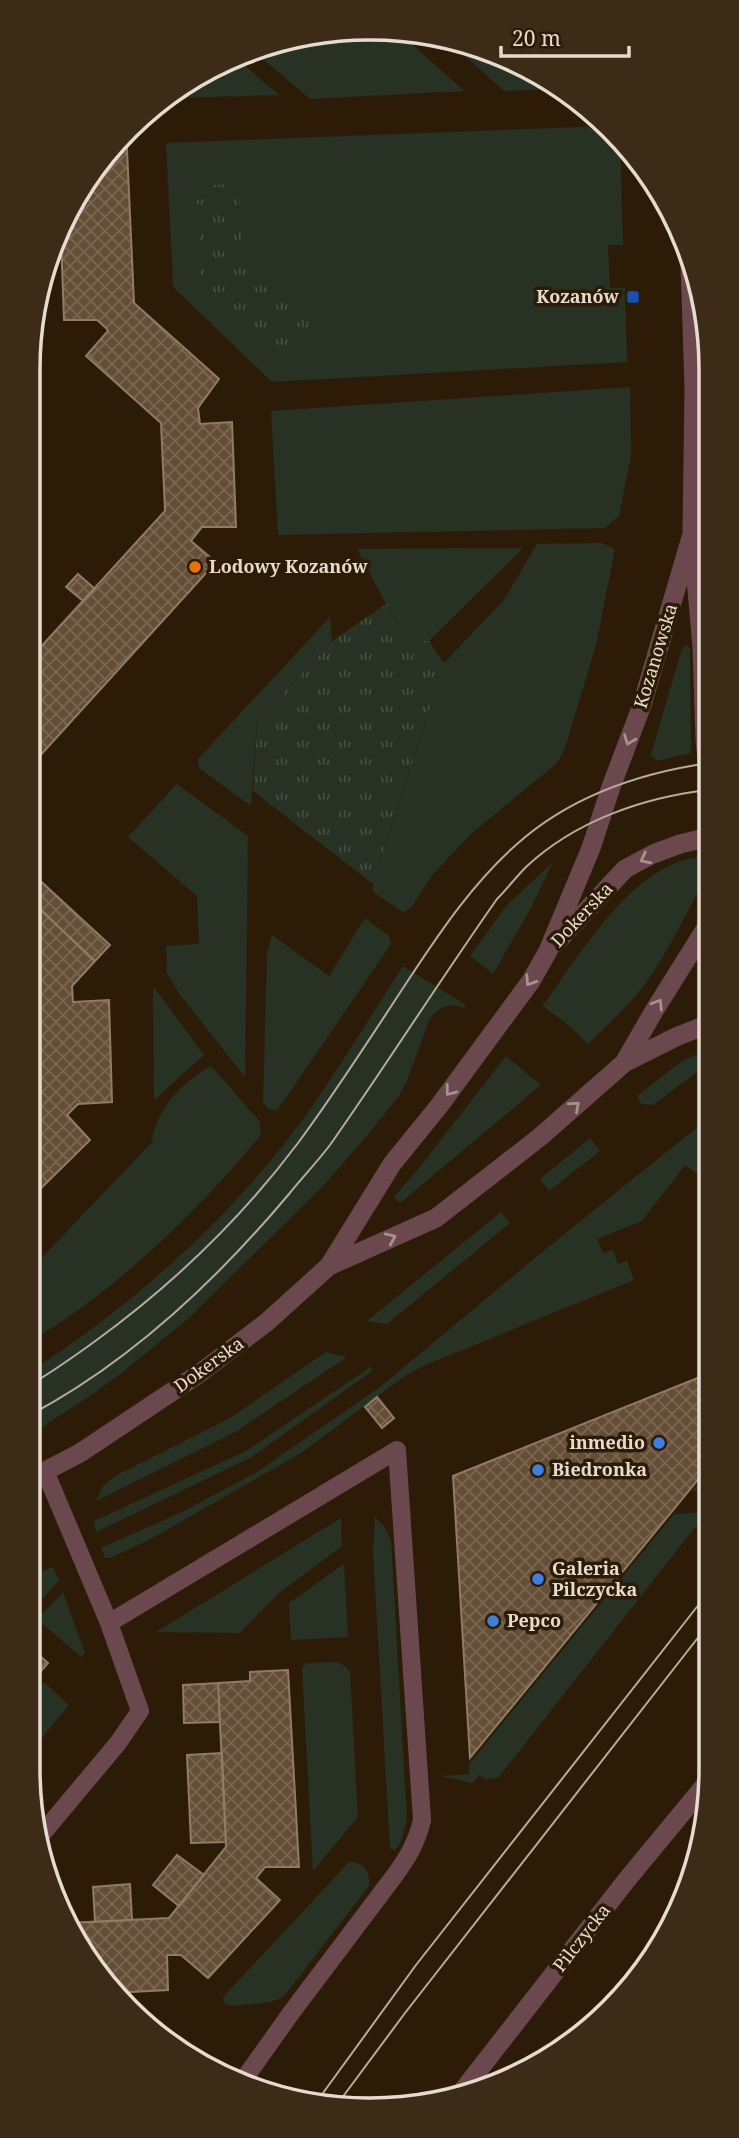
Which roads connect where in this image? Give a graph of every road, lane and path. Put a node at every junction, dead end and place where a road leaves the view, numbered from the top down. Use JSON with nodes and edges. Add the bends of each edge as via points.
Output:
{"nodes":[{"id":1,"x":695,"y":323,"type":"edge"},
{"id":2,"x":699,"y":361,"type":"edge"},
{"id":3,"x":699,"y":420,"type":"edge"},
{"id":4,"x":692,"y":534,"type":"junction"},
{"id":5,"x":699,"y":613,"type":"edge"},
{"id":6,"x":615,"y":776,"type":"joint"},
{"id":7,"x":699,"y":839,"type":"edge"},
{"id":8,"x":699,"y":939,"type":"edge"},
{"id":9,"x":548,"y":951,"type":"junction"},
{"id":10,"x":699,"y":1028,"type":"edge"},
{"id":11,"x":624,"y":1063,"type":"junction"},
{"id":12,"x":329,"y":1266,"type":"junction"},
{"id":13,"x":40,"y":1474,"type":"edge"},
{"id":14,"x":40,"y":1484,"type":"edge"},
{"id":15,"x":108,"y":1623,"type":"junction"},
{"id":16,"x":698,"y":1794,"type":"edge"},
{"id":17,"x":46,"y":1829,"type":"edge"},
{"id":18,"x":248,"y":2074,"type":"edge"},
{"id":19,"x":476,"y":2080,"type":"edge"}],
"edges":[{"from":1,"to":2,"type":"street","name":"Kozanowska"},
{"from":3,"to":4,"type":"street","name":"Kozanowska"},
{"from":4,"to":5,"type":"street","name":"Kozanowska"},
{"from":4,"to":6,"type":"street","name":"Kozanowska","one_way":true,"via":[[642,705]]},
{"from":6,"to":9,"type":"street","name":"Dokerska"},
{"from":7,"to":9,"type":"street","name":"Dokerska","one_way":true,"via":[[653,854],[625,869]]},
{"from":11,"to":8,"type":"street","name":"Dokerska","one_way":true},
{"from":9,"to":12,"type":"street","name":"Dokerska","one_way":true,"via":[[491,1037],[392,1164]]},
{"from":10,"to":11,"type":"street","name":"Dokerska"},
{"from":12,"to":11,"type":"street","name":"Dokerska","one_way":true,"via":[[436,1218],[540,1137]]},
{"from":12,"to":13,"type":"street","name":"Dokerska","via":[[267,1322],[200,1373],[80,1453]]},
{"from":14,"to":15,"type":"lane"},
{"from":15,"to":17,"type":"lane","via":[[140,1711]]},
{"from":15,"to":18,"type":"lane","via":[[397,1450],[422,1820],[418,1838]]},
{"from":16,"to":19,"type":"street","name":"Pilczycka"}]}
